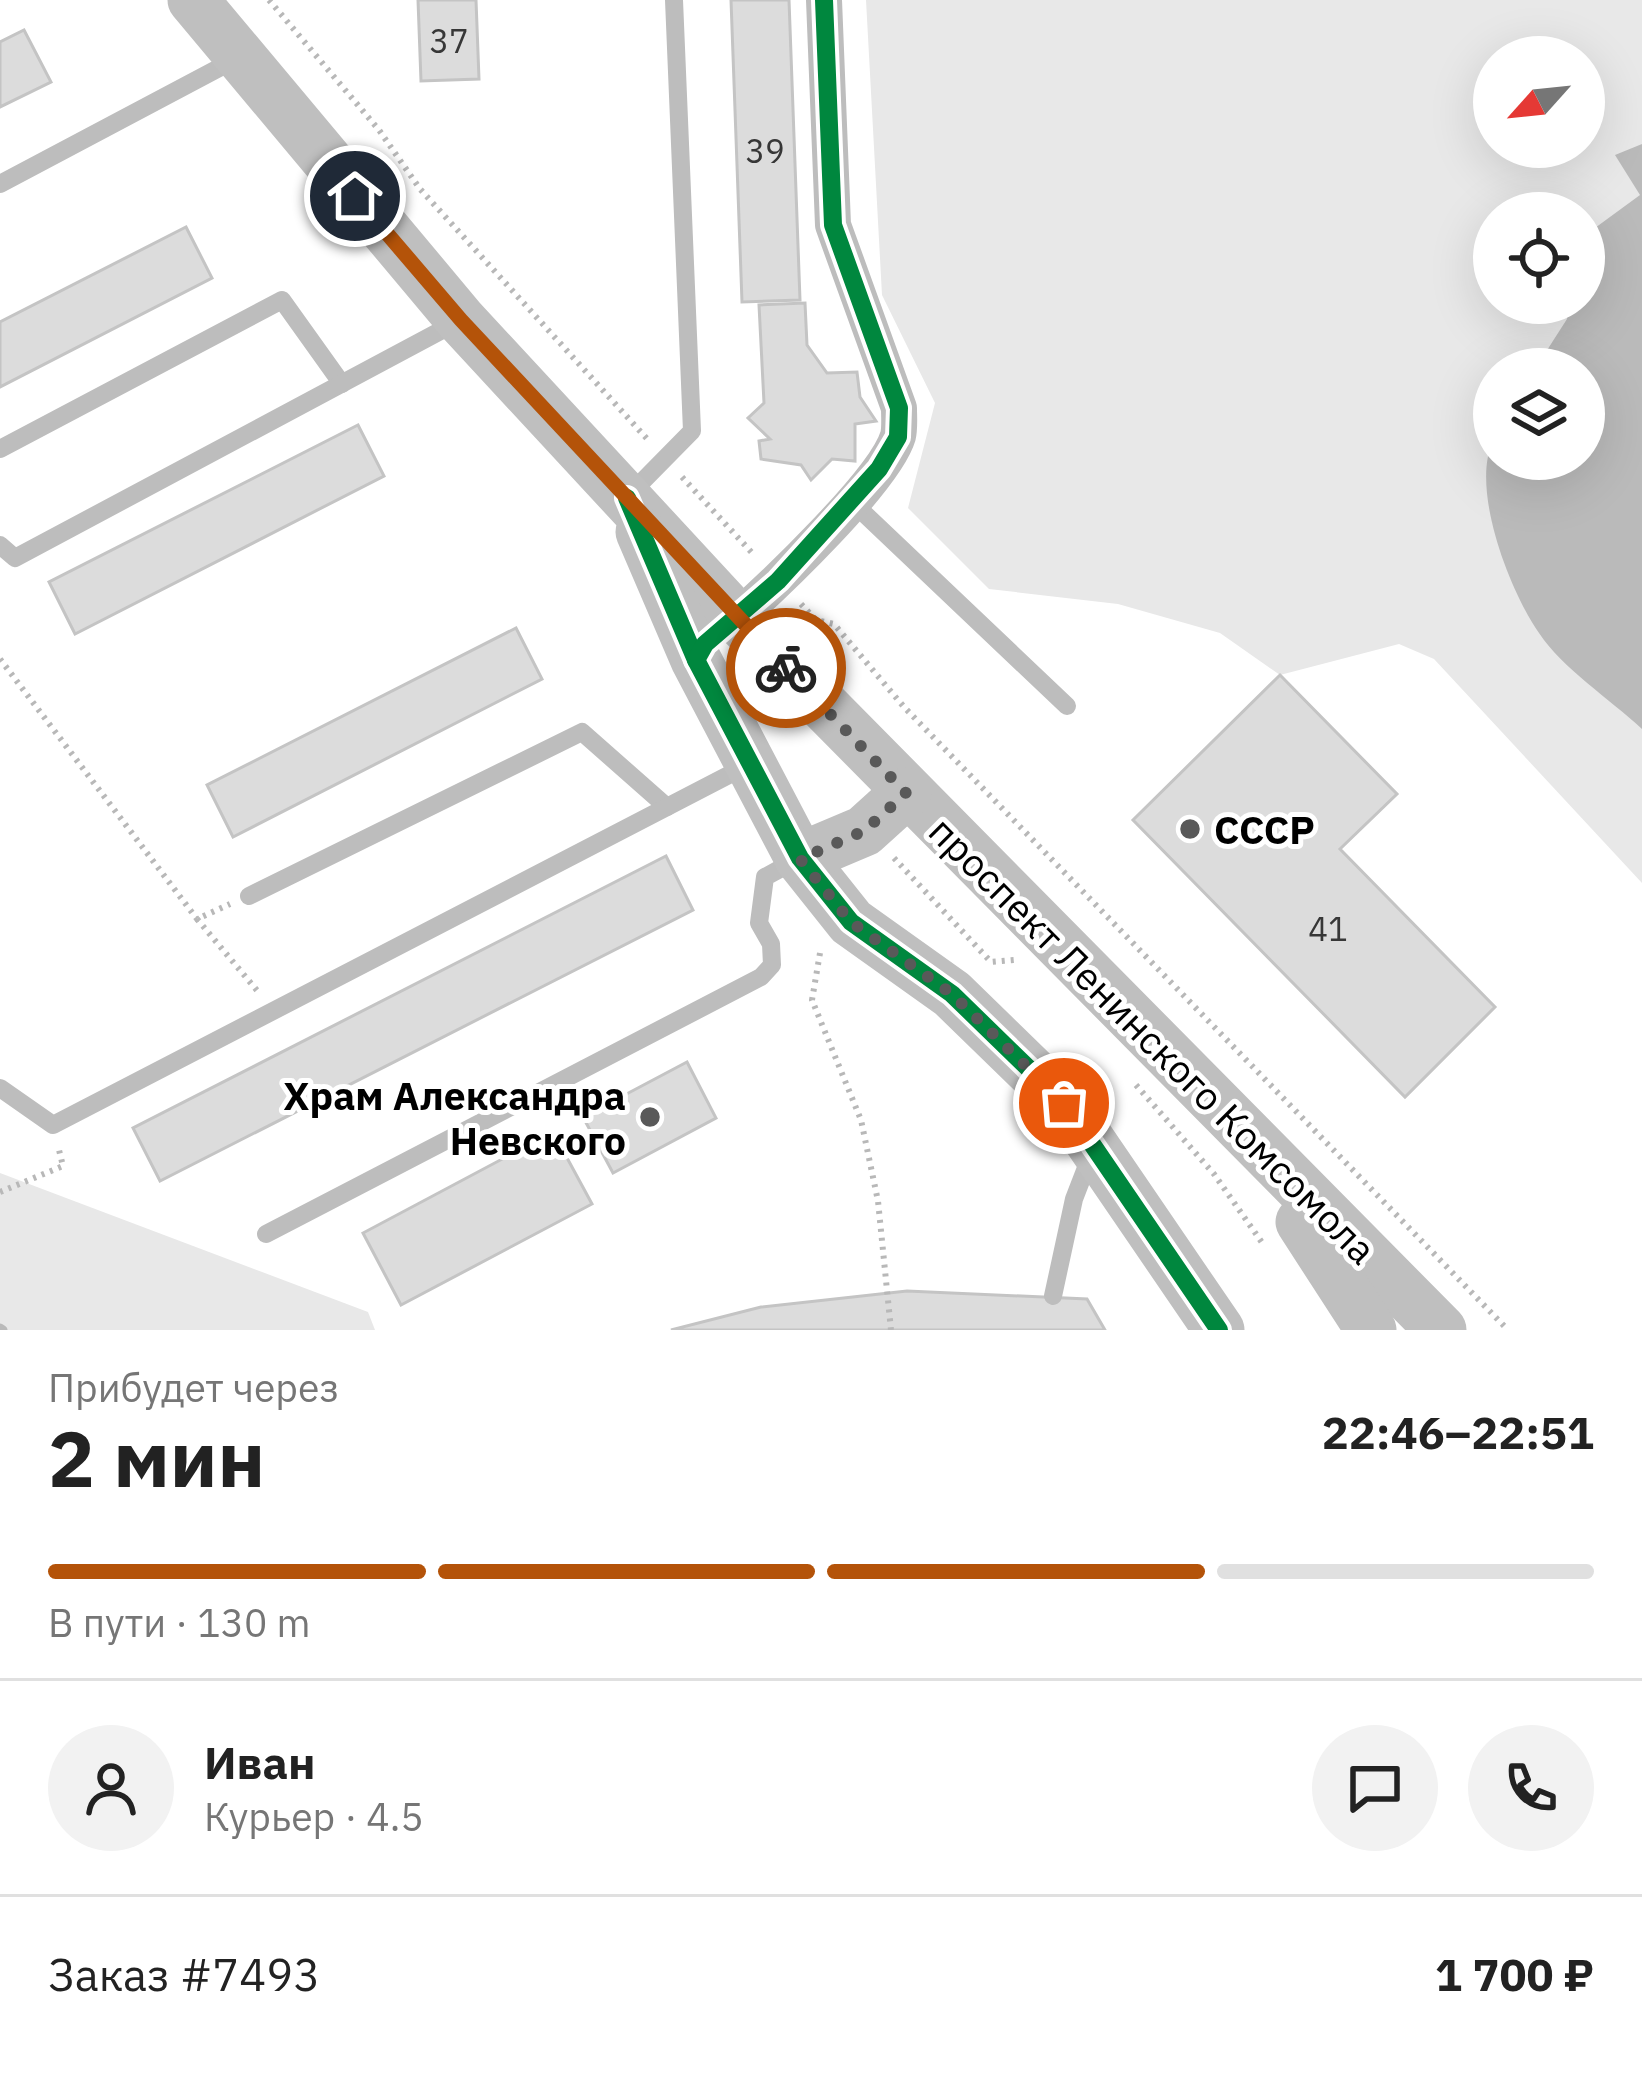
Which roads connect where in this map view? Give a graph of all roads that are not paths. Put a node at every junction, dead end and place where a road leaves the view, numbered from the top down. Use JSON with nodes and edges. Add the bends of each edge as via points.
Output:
{"nodes":[{"id":1,"x":193,"y":0,"type":"edge"},
{"id":2,"x":674,"y":0,"type":"edge"},
{"id":3,"x":824,"y":0,"type":"edge"},
{"id":4,"x":240,"y":57,"type":"junction"},
{"id":5,"x":0,"y":184,"type":"edge"},
{"id":6,"x":461,"y":320,"type":"junction"},
{"id":7,"x":342,"y":384,"type":"junction"},
{"id":8,"x":0,"y":449,"type":"edge"},
{"id":9,"x":627,"y":498,"type":"junction"},
{"id":10,"x":850,"y":500,"type":"junction"},
{"id":11,"x":0,"y":545,"type":"edge"},
{"id":12,"x":737,"y":618,"type":"junction"},
{"id":13,"x":696,"y":660,"type":"junction"},
{"id":14,"x":1067,"y":706,"type":"dead end"},
{"id":15,"x":750,"y":764,"type":"junction"},
{"id":16,"x":906,"y":793,"type":"junction"},
{"id":17,"x":667,"y":807,"type":"junction"},
{"id":18,"x":800,"y":859,"type":"junction"},
{"id":19,"x":250,"y":896,"type":"road end"},
{"id":20,"x":1180,"y":1064,"type":"junction"},
{"id":21,"x":0,"y":1088,"type":"edge"},
{"id":22,"x":1095,"y":1145,"type":"junction"},
{"id":23,"x":266,"y":1234,"type":"dead end"},
{"id":24,"x":1053,"y":1296,"type":"dead end"},
{"id":25,"x":1219,"y":1330,"type":"edge"},
{"id":26,"x":1371,"y":1330,"type":"edge"},
{"id":27,"x":1441,"y":1330,"type":"edge"}],
"edges":[{"from":1,"to":4,"type":"main road","name":"проспект Ленинского Комсомола"},
{"from":2,"to":9,"type":"lane","via":[[692,431]]},
{"from":3,"to":10,"type":"street","via":[[833,224],[899,408],[898,437]]},
{"from":4,"to":5,"type":"lane"},
{"from":4,"to":6,"type":"main road","name":"проспект Ленинского Комсомола"},
{"from":6,"to":7,"type":"lane"},
{"from":6,"to":9,"type":"main road","name":"проспект Ленинского Комсомола"},
{"from":7,"to":8,"type":"lane","via":[[281,300]]},
{"from":7,"to":11,"type":"lane","via":[[15,558]]},
{"from":9,"to":12,"type":"main road","name":"проспект Ленинского Комсомола"},
{"from":9,"to":13,"type":"main road"},
{"from":10,"to":12,"type":"street"},
{"from":10,"to":14,"type":"lane"},
{"from":12,"to":13,"type":"main road"},
{"from":12,"to":16,"type":"main road","name":"проспект Ленинского Комсомола"},
{"from":13,"to":15,"type":"main road"},
{"from":15,"to":17,"type":"lane"},
{"from":15,"to":18,"type":"main road"},
{"from":16,"to":18,"type":"main road","via":[[864,831]]},
{"from":16,"to":20,"type":"main road","name":"проспект Ленинского Комсомола"},
{"from":17,"to":19,"type":"lane","via":[[582,731]]},
{"from":17,"to":21,"type":"lane","via":[[53,1125]]},
{"from":18,"to":22,"type":"main road","via":[[851,922],[998,1034]]},
{"from":18,"to":23,"type":"lane","via":[[765,877],[759,923],[772,944],[772,965],[761,976]]},
{"from":20,"to":26,"type":"main road","via":[[1263,1169]]},
{"from":20,"to":27,"type":"main road","name":"проспект Ленинского Комсомола"},
{"from":22,"to":24,"type":"lane"},
{"from":22,"to":25,"type":"main road"}]}
